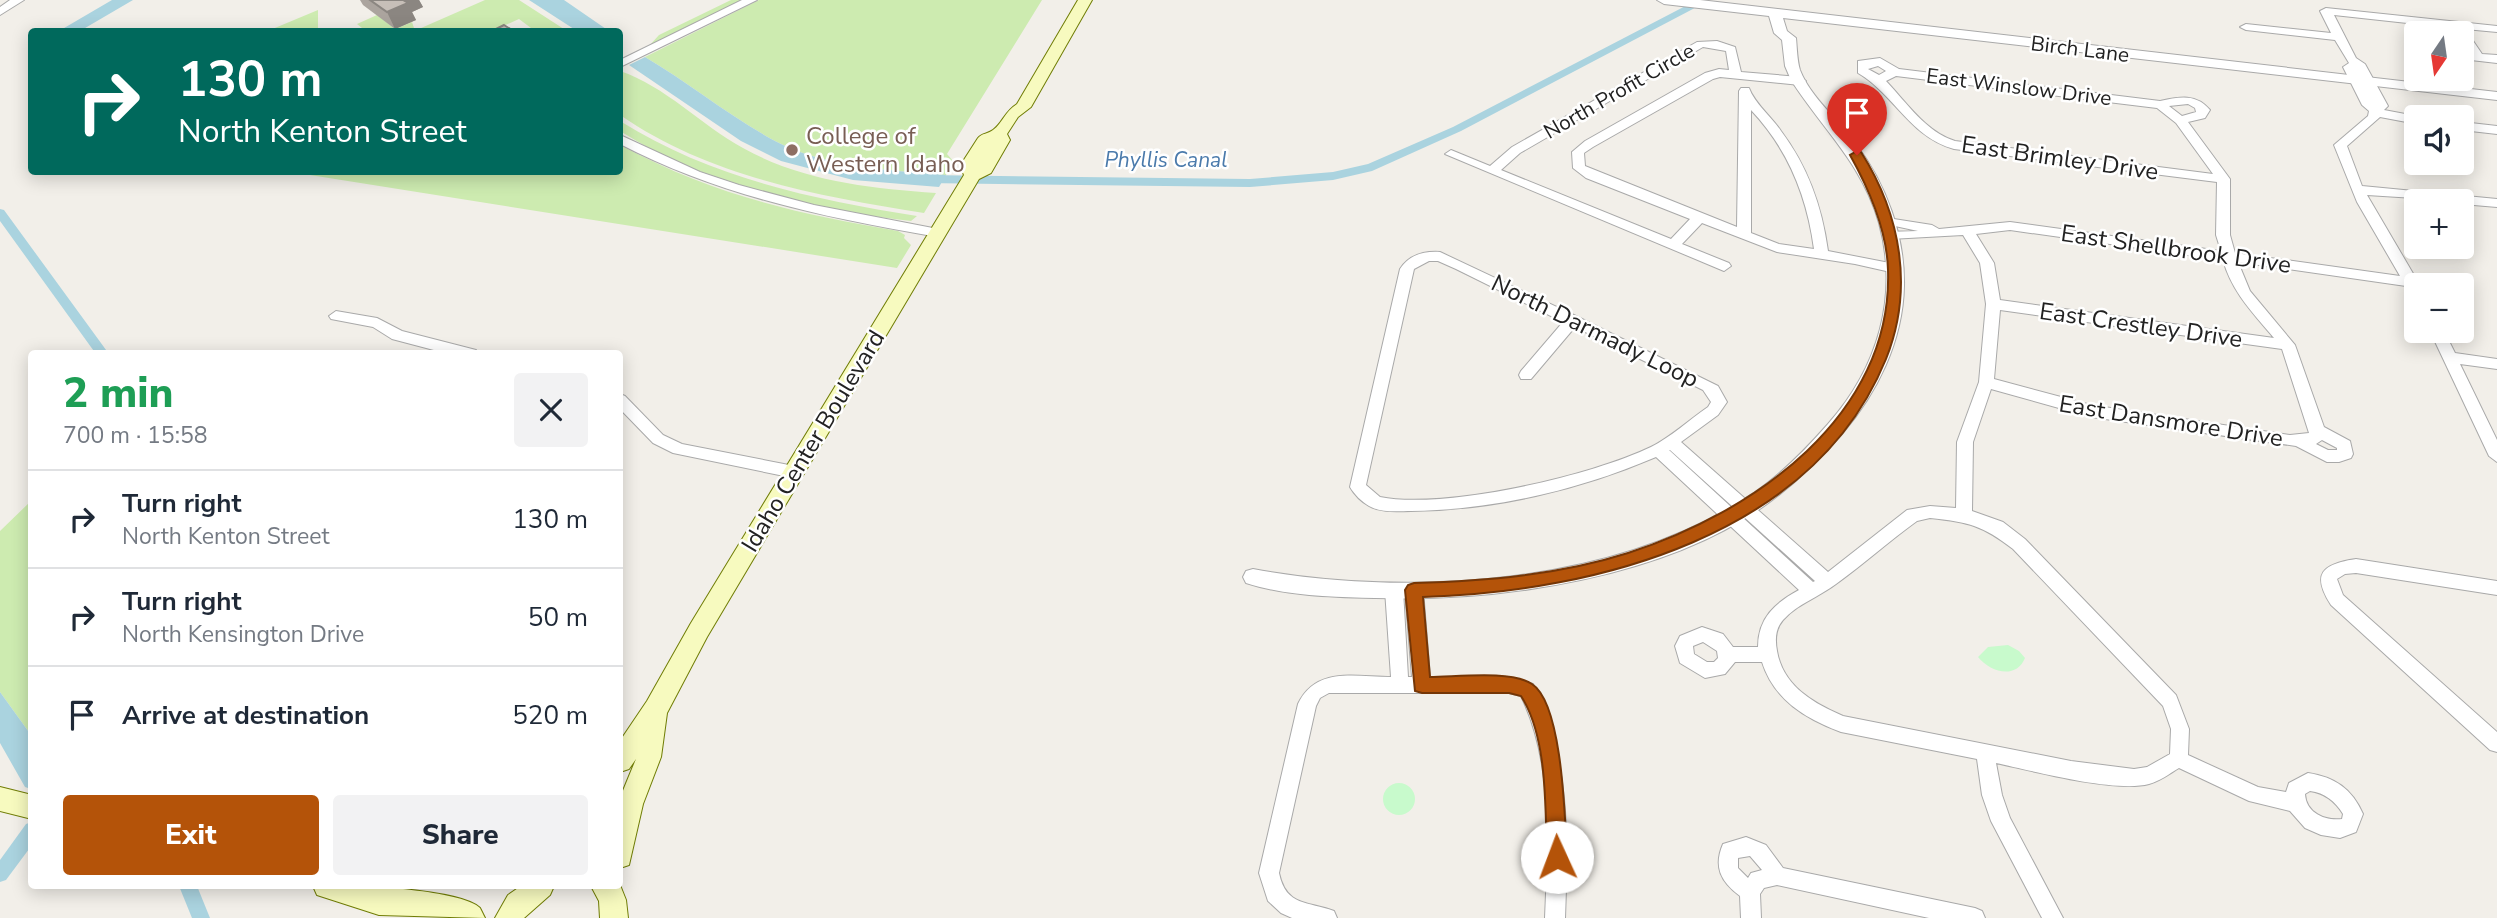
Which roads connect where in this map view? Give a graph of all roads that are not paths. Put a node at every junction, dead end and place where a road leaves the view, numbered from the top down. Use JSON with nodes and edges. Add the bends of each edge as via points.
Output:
{"nodes":[{"id":1,"x":18,"y":0,"type":"edge"},
{"id":2,"x":751,"y":0,"type":"edge"},
{"id":3,"x":1071,"y":0,"type":"edge"},
{"id":4,"x":1085,"y":0,"type":"edge"},
{"id":5,"x":1670,"y":1,"type":"edge"},
{"id":6,"x":0,"y":12,"type":"edge"},
{"id":7,"x":1775,"y":13,"type":"junction"},
{"id":8,"x":1796,"y":15,"type":"junction"},
{"id":9,"x":2420,"y":21,"type":"edge"},
{"id":10,"x":2246,"y":27,"type":"dead end"},
{"id":11,"x":2474,"y":27,"type":"edge"},
{"id":12,"x":2497,"y":29,"type":"edge"},
{"id":13,"x":2339,"y":37,"type":"junction"},
{"id":14,"x":1789,"y":38,"type":"junction"},
{"id":15,"x":2474,"y":51,"type":"edge"},
{"id":16,"x":2474,"y":56,"type":"edge"},
{"id":17,"x":2478,"y":57,"type":"junction"},
{"id":18,"x":2497,"y":59,"type":"edge"},
{"id":19,"x":623,"y":63,"type":"edge"},
{"id":20,"x":1896,"y":72,"type":"junction"},
{"id":21,"x":1740,"y":75,"type":"junction"},
{"id":22,"x":1800,"y":81,"type":"junction"},
{"id":23,"x":1880,"y":81,"type":"junction"},
{"id":24,"x":2363,"y":81,"type":"junction"},
{"id":25,"x":2497,"y":96,"type":"edge"},
{"id":26,"x":1745,"y":97,"type":"junction"},
{"id":27,"x":2160,"y":105,"type":"junction"},
{"id":28,"x":2376,"y":111,"type":"junction"},
{"id":29,"x":1012,"y":114,"type":"junction"},
{"id":30,"x":2404,"y":117,"type":"edge"},
{"id":31,"x":2180,"y":120,"type":"junction"},
{"id":32,"x":2474,"y":127,"type":"edge"},
{"id":33,"x":2497,"y":130,"type":"edge"},
{"id":34,"x":623,"y":141,"type":"edge"},
{"id":35,"x":1451,"y":154,"type":"dead end"},
{"id":36,"x":1492,"y":171,"type":"junction"},
{"id":37,"x":2224,"y":179,"type":"junction"},
{"id":38,"x":2359,"y":190,"type":"junction"},
{"id":39,"x":2497,"y":204,"type":"edge"},
{"id":40,"x":1699,"y":218,"type":"junction"},
{"id":41,"x":1888,"y":227,"type":"junction"},
{"id":42,"x":1966,"y":231,"type":"junction"},
{"id":43,"x":938,"y":233,"type":"junction"},
{"id":44,"x":1744,"y":236,"type":"junction"},
{"id":45,"x":1672,"y":245,"type":"junction"},
{"id":46,"x":1822,"y":254,"type":"junction"},
{"id":47,"x":2228,"y":255,"type":"junction"},
{"id":48,"x":1724,"y":266,"type":"dead end"},
{"id":49,"x":1895,"y":268,"type":"junction"},
{"id":50,"x":2405,"y":273,"type":"edge"},
{"id":51,"x":2404,"y":285,"type":"edge"},
{"id":52,"x":1993,"y":304,"type":"junction"},
{"id":53,"x":336,"y":316,"type":"dead end"},
{"id":54,"x":1573,"y":320,"type":"junction"},
{"id":55,"x":2443,"y":343,"type":"edge"},
{"id":56,"x":2288,"y":345,"type":"junction"},
{"id":57,"x":455,"y":350,"type":"edge"},
{"id":58,"x":2449,"y":357,"type":"junction"},
{"id":59,"x":2497,"y":364,"type":"edge"},
{"id":60,"x":1526,"y":375,"type":"dead end"},
{"id":61,"x":1986,"y":382,"type":"junction"},
{"id":62,"x":623,"y":403,"type":"edge"},
{"id":63,"x":2318,"y":430,"type":"junction"},
{"id":64,"x":2300,"y":441,"type":"junction"},
{"id":65,"x":1665,"y":446,"type":"junction"},
{"id":66,"x":2497,"y":456,"type":"edge"},
{"id":67,"x":794,"y":472,"type":"junction"},
{"id":68,"x":1737,"y":512,"type":"junction"},
{"id":69,"x":1964,"y":515,"type":"junction"},
{"id":70,"x":1254,"y":576,"type":"dead end"},
{"id":71,"x":1828,"y":581,"type":"junction"},
{"id":72,"x":2497,"y":588,"type":"edge"},
{"id":73,"x":1404,"y":590,"type":"junction"},
{"id":74,"x":1812,"y":591,"type":"junction"},
{"id":75,"x":1728,"y":654,"type":"dead end"},
{"id":76,"x":1769,"y":655,"type":"junction"},
{"id":77,"x":1400,"y":685,"type":"junction"},
{"id":78,"x":1422,"y":685,"type":"junction"},
{"id":79,"x":656,"y":709,"type":"junction"},
{"id":80,"x":2497,"y":744,"type":"edge"},
{"id":81,"x":1985,"y":754,"type":"junction"},
{"id":82,"x":623,"y":757,"type":"edge"},
{"id":83,"x":2178,"y":759,"type":"junction"},
{"id":84,"x":0,"y":799,"type":"edge"},
{"id":85,"x":2295,"y":803,"type":"dead end"},
{"id":86,"x":28,"y":806,"type":"edge"},
{"id":87,"x":623,"y":842,"type":"edge"},
{"id":88,"x":1777,"y":876,"type":"junction"},
{"id":89,"x":335,"y":889,"type":"edge"},
{"id":90,"x":537,"y":889,"type":"edge"},
{"id":91,"x":1750,"y":891,"type":"junction"},
{"id":92,"x":471,"y":918,"type":"edge"},
{"id":93,"x":509,"y":918,"type":"edge"},
{"id":94,"x":1328,"y":918,"type":"edge"},
{"id":95,"x":1555,"y":918,"type":"edge"},
{"id":96,"x":1751,"y":918,"type":"edge"},
{"id":97,"x":1975,"y":918,"type":"edge"},
{"id":98,"x":2053,"y":918,"type":"edge"}],
"edges":[{"from":1,"to":6,"type":"street"},
{"from":2,"to":19,"type":"street"},
{"from":3,"to":29,"type":"main road","name":"Idaho Center Boulevard","via":[[1010,105]]},
{"from":4,"to":29,"type":"main road","name":"Idaho Center Boulevard","via":[[1023,107]]},
{"from":5,"to":7,"type":"street","name":"Birch Lane"},
{"from":7,"to":8,"type":"street","name":"Birch Lane"},
{"from":7,"to":14,"type":"street","via":[[1780,33]]},
{"from":8,"to":14,"type":"street","via":[[1796,34]]},
{"from":8,"to":24,"type":"street","name":"Birch Lane"},
{"from":9,"to":13,"type":"street","via":[[2326,11]]},
{"from":10,"to":13,"type":"street"},
{"from":11,"to":12,"type":"street"},
{"from":13,"to":24,"type":"street","via":[[2351,60],[2359,64]]},
{"from":14,"to":22,"type":"street","via":[[1793,70]]},
{"from":15,"to":17,"type":"street"},
{"from":16,"to":17,"type":"street"},
{"from":17,"to":18,"type":"street"},
{"from":20,"to":23,"type":"street","name":"East Winslow Drive"},
{"from":20,"to":23,"type":"street","name":"East Brimley Drive","via":[[1880,62],[1862,64],[1862,70]]},
{"from":20,"to":27,"type":"street","name":"East Winslow Drive"},
{"from":21,"to":22,"type":"street"},
{"from":21,"to":26,"type":"street"},
{"from":21,"to":36,"type":"street","name":"North Profit Circle","via":[[1731,49],[1700,44],[1516,150]]},
{"from":21,"to":40,"type":"street","via":[[1709,76],[1578,152],[1579,168],[1591,175]]},
{"from":22,"to":41,"type":"street","via":[[1857,155]]},
{"from":23,"to":37,"type":"street","name":"East Brimley Drive","via":[[1938,141]]},
{"from":24,"to":25,"type":"street","name":"Birch Lane"},
{"from":24,"to":28,"type":"street","via":[[2382,106]]},
{"from":26,"to":44,"type":"street"},
{"from":26,"to":46,"type":"street","via":[[1787,144],[1807,184]]},
{"from":27,"to":31,"type":"street"},
{"from":27,"to":31,"type":"street","name":"East Winslow Drive","via":[[2186,100],[2204,110]]},
{"from":28,"to":30,"type":"street"},
{"from":28,"to":38,"type":"street","via":[[2340,145]]},
{"from":29,"to":43,"type":"main road","name":"Idaho Center Boulevard","via":[[985,169],[970,181]]},
{"from":31,"to":37,"type":"street"},
{"from":32,"to":33,"type":"street"},
{"from":34,"to":43,"type":"street","via":[[652,158],[733,189],[808,210]]},
{"from":35,"to":36,"type":"street"},
{"from":36,"to":45,"type":"street"},
{"from":37,"to":47,"type":"street","via":[[2223,234]]},
{"from":38,"to":39,"type":"street"},
{"from":38,"to":50,"type":"street"},
{"from":40,"to":44,"type":"street"},
{"from":40,"to":45,"type":"street"},
{"from":41,"to":42,"type":"street","name":"East Shellbrook Drive","via":[[1926,236]]},
{"from":41,"to":49,"type":"street"},
{"from":42,"to":47,"type":"street","name":"East Shellbrook Drive","via":[[2010,226]]},
{"from":42,"to":52,"type":"street","via":[[1987,263]]},
{"from":43,"to":67,"type":"main road","name":"Idaho Center Boulevard"},
{"from":44,"to":46,"type":"street","via":[[1777,248]]},
{"from":45,"to":48,"type":"street"},
{"from":46,"to":49,"type":"street"},
{"from":47,"to":51,"type":"street","name":"East Shellbrook Drive"},
{"from":47,"to":56,"type":"street","via":[[2244,294]]},
{"from":49,"to":68,"type":"street","via":[[1889,334],[1866,390],[1835,432],[1791,476]]},
{"from":52,"to":56,"type":"street","name":"East Crestley Drive"},
{"from":52,"to":61,"type":"street"},
{"from":53,"to":57,"type":"street","via":[[377,323],[397,335]]},
{"from":54,"to":60,"type":"street"},
{"from":54,"to":65,"type":"street","name":"North Darmady Loop","via":[[1713,390],[1719,402],[1713,411]]},
{"from":54,"to":65,"type":"street","name":"North Darmady Loop","via":[[1440,257],[1411,262],[1358,487],[1375,502],[1389,505],[1452,504],[1545,488],[1622,465]]},
{"from":55,"to":58,"type":"street"},
{"from":56,"to":63,"type":"street","name":"East Dansmore Drive"},
{"from":58,"to":59,"type":"street"},
{"from":58,"to":66,"type":"street"},
{"from":61,"to":64,"type":"street","name":"East Dansmore Drive","via":[[2091,411]]},
{"from":61,"to":69,"type":"street","via":[[1965,442]]},
{"from":62,"to":67,"type":"street","via":[[658,439],[679,449]]},
{"from":63,"to":64,"type":"street","name":"East Dansmore Drive","via":[[2315,438]]},
{"from":63,"to":64,"type":"street","via":[[2339,440],[2345,454],[2325,455]]},
{"from":65,"to":68,"type":"street"},
{"from":67,"to":79,"type":"main road","name":"Idaho Center Boulevard"},
{"from":68,"to":71,"type":"street"},
{"from":68,"to":73,"type":"street","via":[[1629,559],[1558,577],[1478,588]]},
{"from":68,"to":74,"type":"street"},
{"from":69,"to":71,"type":"street","via":[[1913,515]]},
{"from":69,"to":83,"type":"street","via":[[1997,527],[2020,544],[2170,701],[2181,724]]},
{"from":70,"to":73,"type":"street","via":[[1287,584]]},
{"from":71,"to":74,"type":"street"},
{"from":72,"to":80,"type":"street","via":[[2356,566],[2328,576],[2337,600]]},
{"from":73,"to":77,"type":"street"},
{"from":73,"to":78,"type":"street"},
{"from":74,"to":76,"type":"street","via":[[1774,618],[1768,632]]},
{"from":75,"to":76,"type":"street"},
{"from":76,"to":81,"type":"street","via":[[1788,693],[1817,714],[1841,724]]},
{"from":77,"to":78,"type":"street"},
{"from":77,"to":94,"type":"street","via":[[1327,685],[1314,692],[1307,704],[1269,873],[1270,888],[1294,911]]},
{"from":78,"to":95,"type":"street","via":[[1509,685],[1527,690],[1539,708],[1555,806]]},
{"from":79,"to":82,"type":"main road","name":"Idaho Center Boulevard"},
{"from":79,"to":87,"type":"main road","name":"Idaho Center Boulevard","via":[[649,757]]},
{"from":81,"to":83,"type":"street","via":[[2134,778],[2150,775]]},
{"from":81,"to":98,"type":"street","via":[[2001,821]]},
{"from":83,"to":85,"type":"street","via":[[2256,795]]},
{"from":84,"to":86,"type":"main road"},
{"from":88,"to":91,"type":"street","via":[[1758,880]]},
{"from":88,"to":91,"type":"street","via":[[1753,847],[1730,851],[1727,870]]},
{"from":88,"to":97,"type":"street"},
{"from":89,"to":92,"type":"main road","via":[[370,901],[444,906]]},
{"from":90,"to":93,"type":"main road"},
{"from":91,"to":96,"type":"street"}]}
